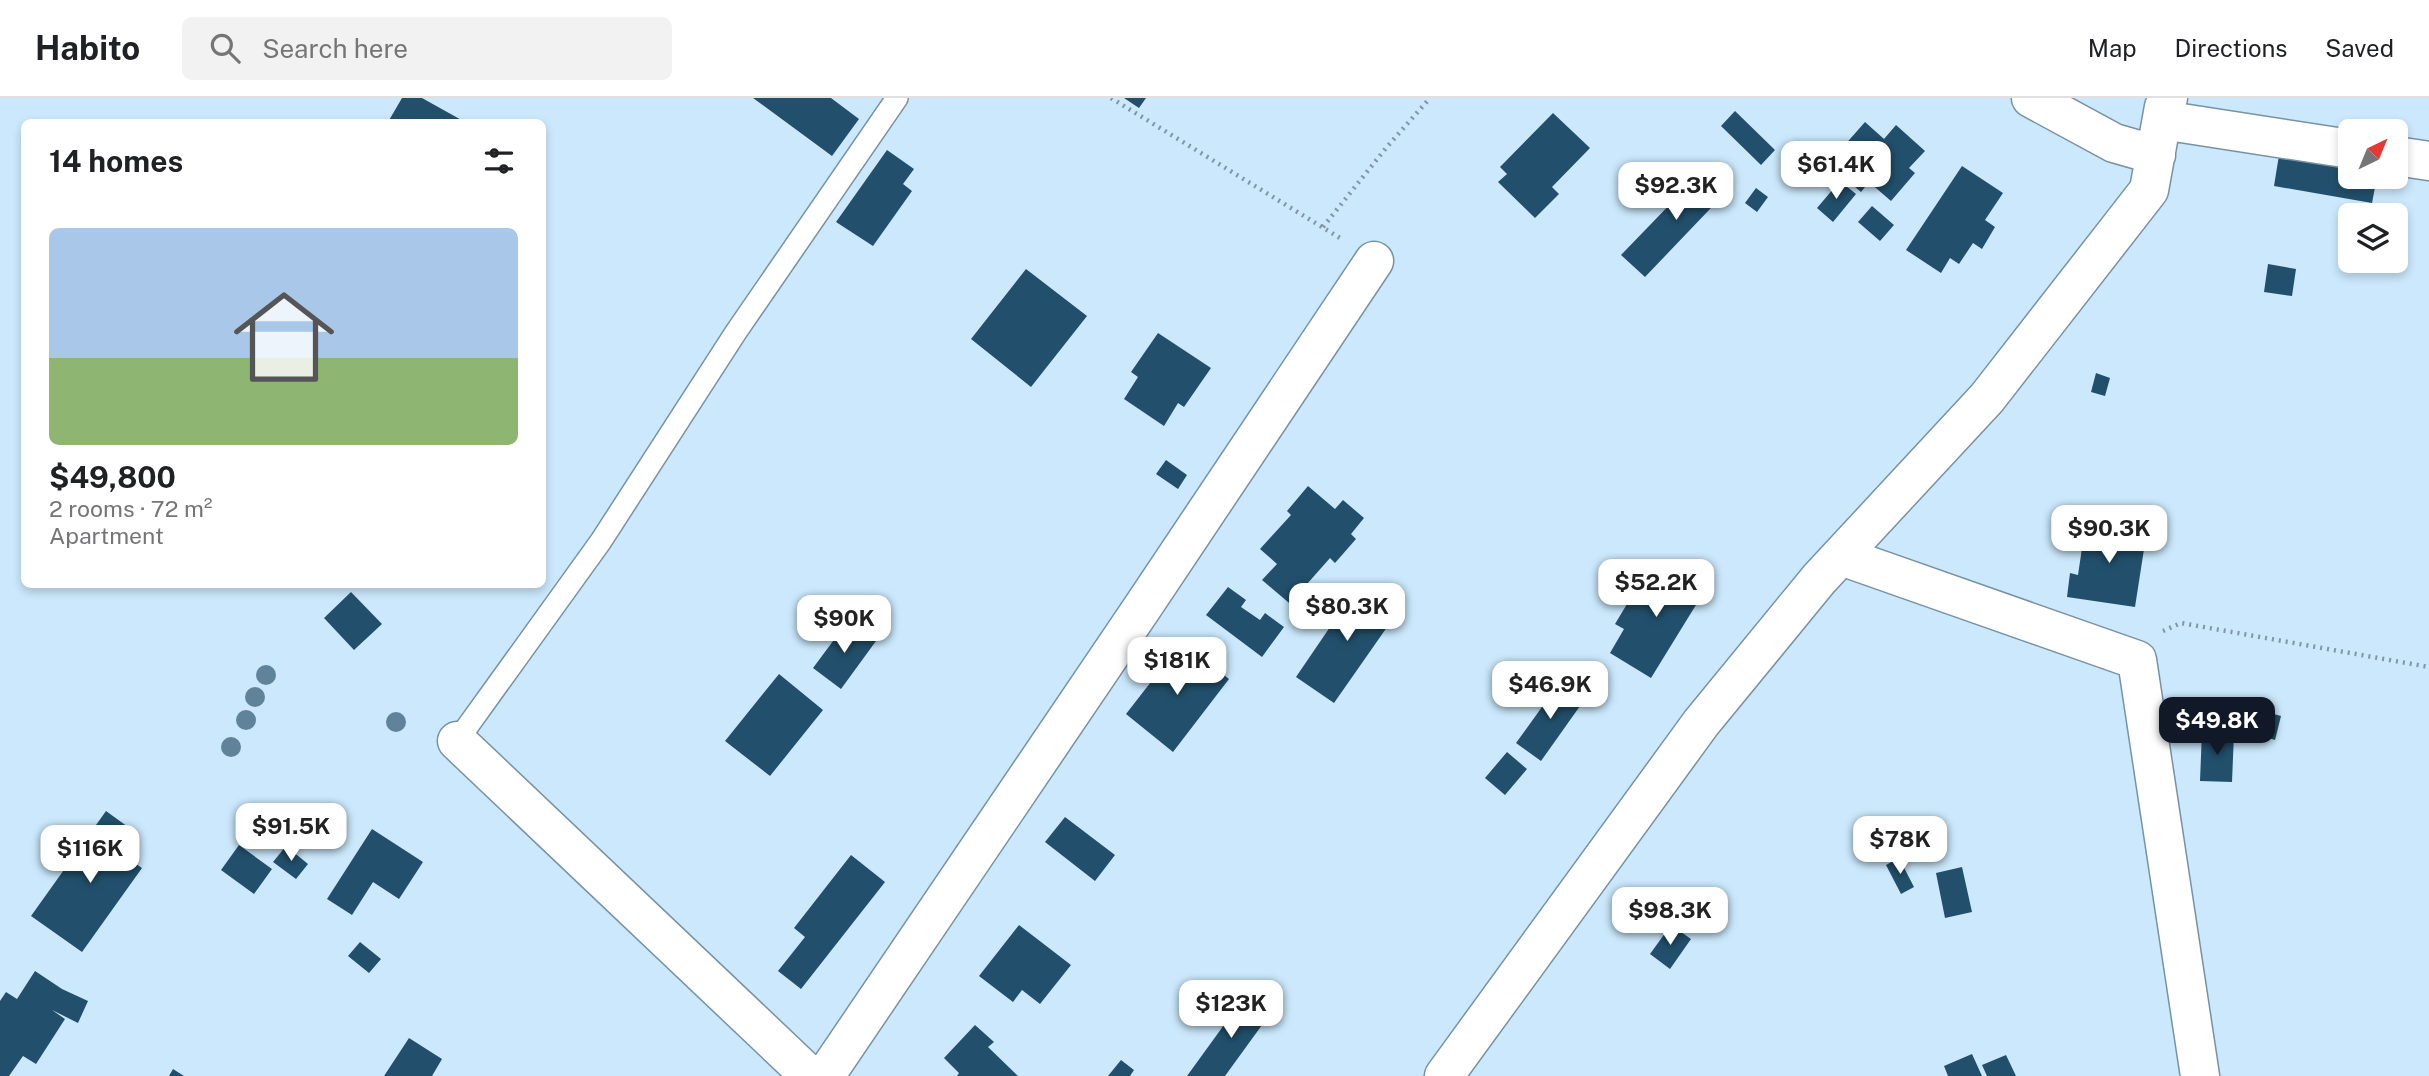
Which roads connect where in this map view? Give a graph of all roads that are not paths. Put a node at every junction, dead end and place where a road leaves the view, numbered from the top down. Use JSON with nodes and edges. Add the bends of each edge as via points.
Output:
{"nodes":[{"id":1,"x":897,"y":98,"type":"edge"},
{"id":2,"x":2031,"y":98,"type":"edge"},
{"id":3,"x":2162,"y":124,"type":"edge"},
{"id":4,"x":2338,"y":147,"type":"edge"},
{"id":5,"x":2408,"y":158,"type":"edge"},
{"id":6,"x":2429,"y":161,"type":"edge"},
{"id":7,"x":1374,"y":261,"type":"road end"},
{"id":8,"x":1840,"y":556,"type":"junction"},
{"id":9,"x":457,"y":741,"type":"joint"},
{"id":10,"x":810,"y":1076,"type":"edge"},
{"id":11,"x":825,"y":1076,"type":"edge"},
{"id":12,"x":1444,"y":1076,"type":"edge"},
{"id":13,"x":2200,"y":1076,"type":"edge"}],
"edges":[{"from":1,"to":9,"type":"lane","via":[[736,332],[601,541]]},
{"from":2,"to":3,"type":"street","via":[[2114,143]]},
{"from":3,"to":4,"type":"street"},
{"from":3,"to":8,"type":"street","via":[[2149,190],[1996,387]]},
{"from":5,"to":6,"type":"street"},
{"from":7,"to":11,"type":"street"},
{"from":8,"to":12,"type":"street","via":[[1701,723]]},
{"from":8,"to":13,"type":"street","via":[[2137,660]]},
{"from":9,"to":10,"type":"street"}]}
